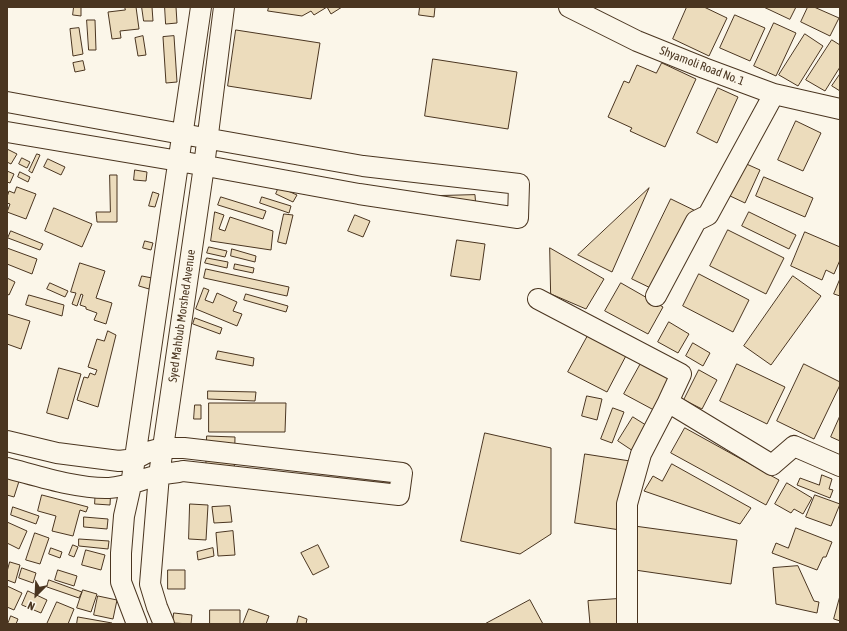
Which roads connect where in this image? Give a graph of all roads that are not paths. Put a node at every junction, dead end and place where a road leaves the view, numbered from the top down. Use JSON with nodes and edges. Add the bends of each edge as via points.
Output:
{"nodes":[{"id":1,"x":200,"y":7,"type":"edge"},
{"id":2,"x":224,"y":7,"type":"edge"},
{"id":3,"x":569,"y":7,"type":"edge"},
{"id":4,"x":774,"y":94,"type":"junction"},
{"id":5,"x":7,"y":102,"type":"edge"},
{"id":6,"x":840,"y":109,"type":"edge"},
{"id":7,"x":7,"y":132,"type":"edge"},
{"id":8,"x":182,"y":134,"type":"junction"},
{"id":9,"x":207,"y":139,"type":"junction"},
{"id":10,"x":179,"y":161,"type":"junction"},
{"id":11,"x":204,"y":166,"type":"junction"},
{"id":12,"x":363,"y":166,"type":"junction"},
{"id":13,"x":359,"y":194,"type":"junction"},
{"id":14,"x":656,"y":296,"type":"dead end"},
{"id":15,"x":538,"y":299,"type":"dead end"},
{"id":16,"x":668,"y":402,"type":"junction"},
{"id":17,"x":7,"y":441,"type":"edge"},
{"id":18,"x":163,"y":448,"type":"junction"},
{"id":19,"x":135,"y":459,"type":"junction"},
{"id":20,"x":840,"y":466,"type":"edge"},
{"id":21,"x":7,"y":468,"type":"edge"},
{"id":22,"x":159,"y":475,"type":"junction"},
{"id":23,"x":131,"y":485,"type":"junction"},
{"id":24,"x":137,"y":624,"type":"edge"},
{"id":25,"x":164,"y":624,"type":"edge"},
{"id":26,"x":627,"y":624,"type":"edge"}],
"edges":[{"from":1,"to":8,"type":"street"},
{"from":2,"to":9,"type":"street","name":"Syed Mahbub Morshed Avenue"},
{"from":3,"to":4,"type":"street","name":"Shyamoli Road No. 1","via":[[637,41]]},
{"from":4,"to":6,"type":"street","name":"Shyamoli Road No. 1"},
{"from":4,"to":14,"type":"street","via":[[708,215],[696,221]]},
{"from":5,"to":8,"type":"street"},
{"from":7,"to":10,"type":"street"},
{"from":8,"to":9,"type":"street"},
{"from":8,"to":10,"type":"street"},
{"from":9,"to":11,"type":"street","name":"Syed Mahbub Morshed Avenue"},
{"from":9,"to":12,"type":"street"},
{"from":10,"to":11,"type":"street"},
{"from":10,"to":19,"type":"street"},
{"from":11,"to":13,"type":"street"},
{"from":11,"to":18,"type":"street","name":"Syed Mahbub Morshed Avenue"},
{"from":12,"to":13,"type":"street"},
{"from":12,"to":13,"type":"street","via":[[519,184],[518,218]]},
{"from":15,"to":16,"type":"street","via":[[681,374]]},
{"from":16,"to":20,"type":"street","via":[[772,466],[794,446]]},
{"from":16,"to":26,"type":"street","via":[[641,454],[627,504]]},
{"from":17,"to":19,"type":"street","via":[[57,453],[119,461]]},
{"from":18,"to":19,"type":"street"},
{"from":18,"to":22,"type":"street","name":"Syed Mahbub Morshed Avenue"},
{"from":18,"to":22,"type":"street","via":[[184,448],[402,473],[399,495],[183,472]]},
{"from":19,"to":23,"type":"street"},
{"from":21,"to":23,"type":"street","via":[[89,487]]},
{"from":22,"to":23,"type":"street"},
{"from":22,"to":25,"type":"street","name":"Syed Mahbub Morshed Avenue","via":[[150,584]]},
{"from":23,"to":24,"type":"street","via":[[124,516],[121,582]]}]}
